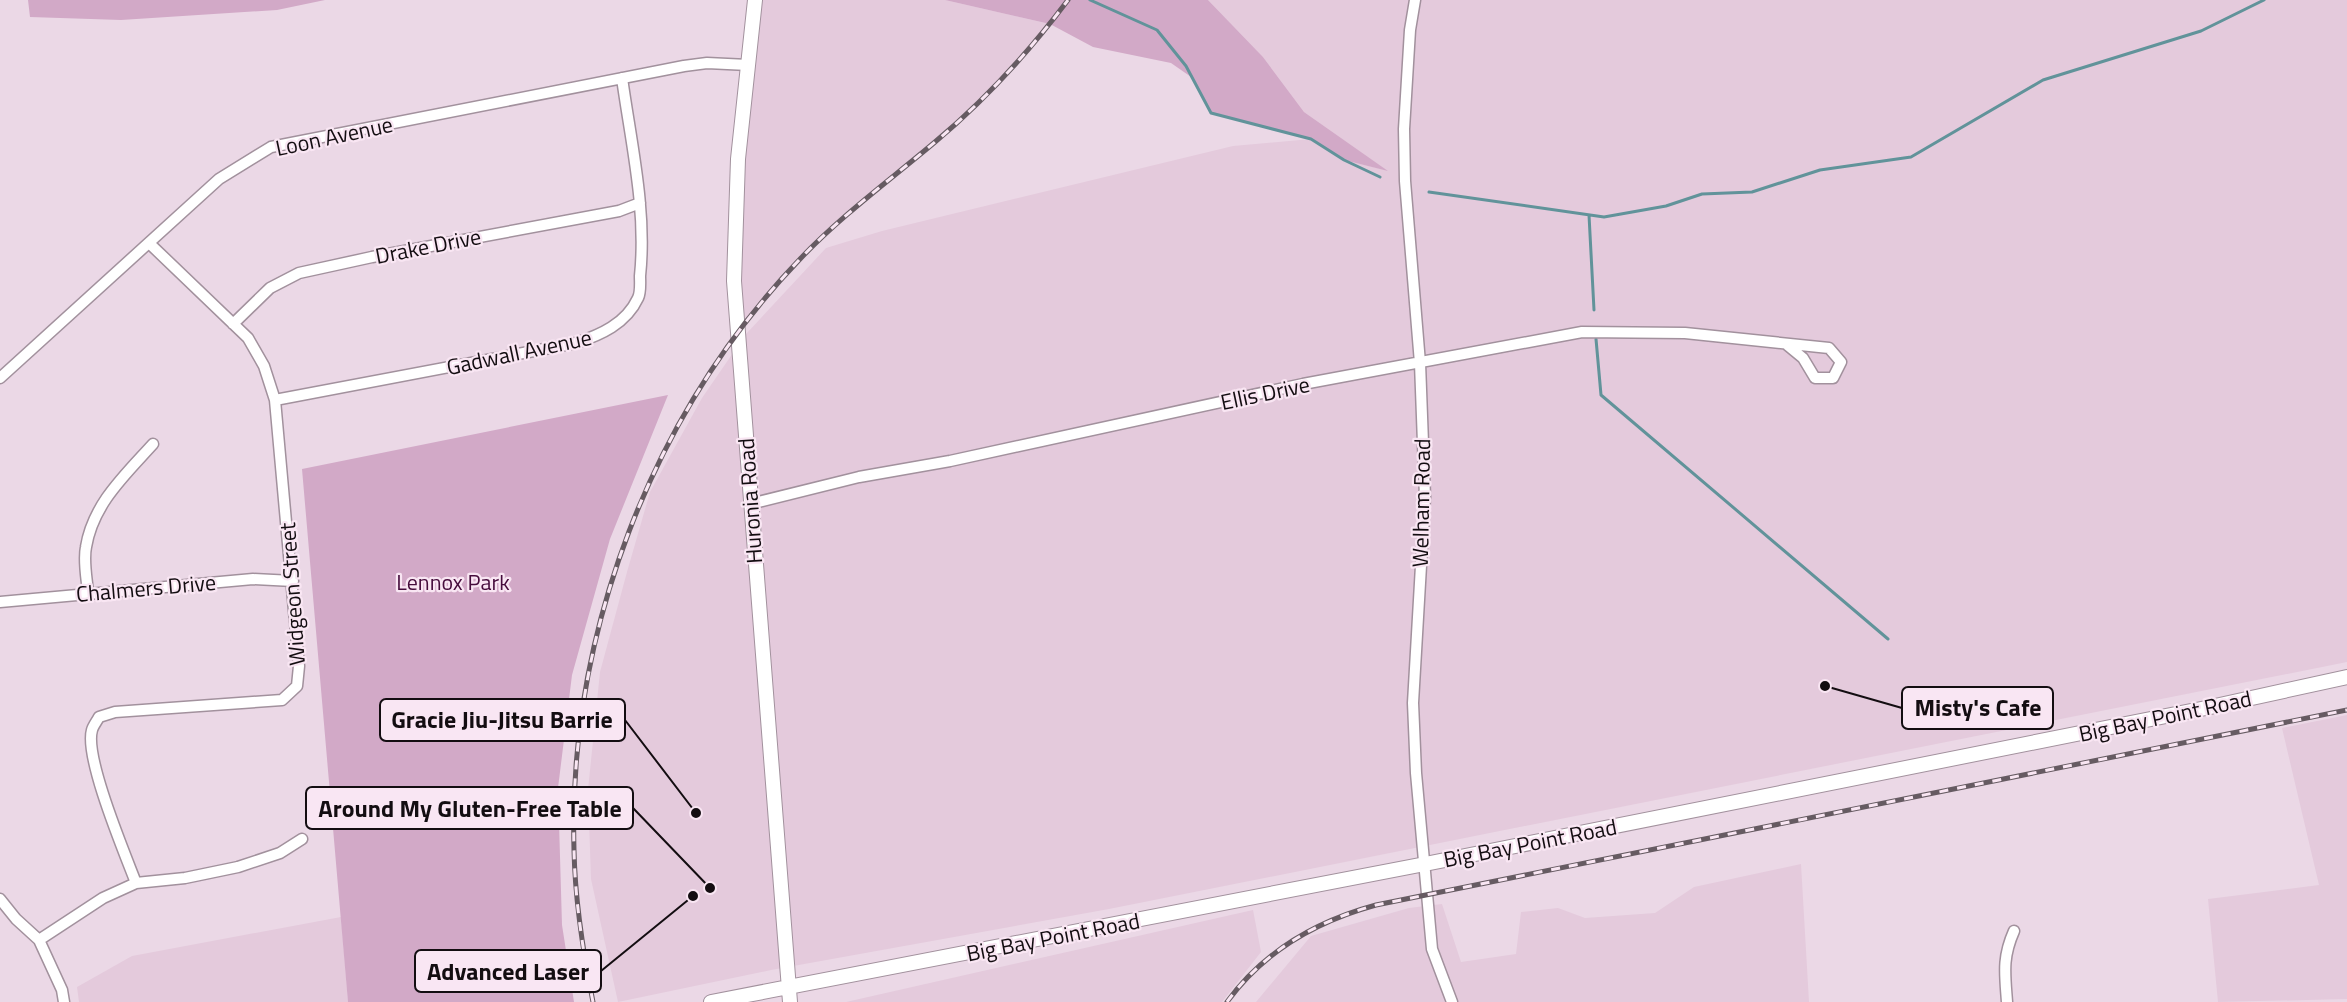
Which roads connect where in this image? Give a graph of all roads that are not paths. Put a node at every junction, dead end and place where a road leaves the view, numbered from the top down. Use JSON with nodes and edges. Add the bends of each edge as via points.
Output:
{"nodes":[{"id":1,"x":754,"y":0,"type":"edge"},
{"id":2,"x":1415,"y":0,"type":"edge"},
{"id":3,"x":748,"y":65,"type":"junction"},
{"id":4,"x":622,"y":78,"type":"junction"},
{"id":5,"x":640,"y":203,"type":"junction"},
{"id":6,"x":150,"y":244,"type":"junction"},
{"id":7,"x":233,"y":324,"type":"junction"},
{"id":8,"x":1786,"y":344,"type":"junction"},
{"id":9,"x":1420,"y":363,"type":"junction"},
{"id":10,"x":0,"y":378,"type":"edge"},
{"id":11,"x":275,"y":400,"type":"junction"},
{"id":12,"x":153,"y":444,"type":"dead end"},
{"id":13,"x":750,"y":504,"type":"junction"},
{"id":14,"x":293,"y":581,"type":"junction"},
{"id":15,"x":88,"y":593,"type":"junction"},
{"id":16,"x":0,"y":602,"type":"edge"},
{"id":17,"x":2347,"y":677,"type":"edge"},
{"id":18,"x":302,"y":838,"type":"dead end"},
{"id":19,"x":1425,"y":864,"type":"junction"},
{"id":20,"x":136,"y":883,"type":"junction"},
{"id":21,"x":0,"y":899,"type":"edge"},
{"id":22,"x":2013,"y":931,"type":"dead end"},
{"id":23,"x":39,"y":940,"type":"junction"},
{"id":24,"x":789,"y":985,"type":"junction"},
{"id":25,"x":63,"y":1002,"type":"edge"},
{"id":26,"x":711,"y":1002,"type":"edge"},
{"id":27,"x":790,"y":1002,"type":"edge"},
{"id":28,"x":1452,"y":1002,"type":"edge"},
{"id":29,"x":2007,"y":1002,"type":"edge"}],
"edges":[{"from":1,"to":3,"type":"street","name":"Huronia Road"},
{"from":2,"to":9,"type":"street","name":"Welham Road","via":[[1404,129]]},
{"from":3,"to":4,"type":"street","name":"Loon Avenue","via":[[707,63]]},
{"from":3,"to":13,"type":"street","name":"Huronia Road","via":[[738,159],[735,282]]},
{"from":4,"to":5,"type":"street","name":"Gadwall Avenue"},
{"from":4,"to":6,"type":"street","name":"Loon Avenue","via":[[271,147],[219,179]]},
{"from":5,"to":7,"type":"street","name":"Drake Drive","via":[[619,211],[299,273],[270,288]]},
{"from":5,"to":11,"type":"street","name":"Gadwall Avenue","via":[[643,245],[638,297],[623,319],[601,334],[576,343]]},
{"from":6,"to":7,"type":"street","name":"Widgeon Street"},
{"from":6,"to":10,"type":"street","name":"Loon Avenue"},
{"from":7,"to":11,"type":"street","name":"Widgeon Street","via":[[248,339],[264,366]]},
{"from":8,"to":8,"type":"street","name":"Ellis Drive","via":[[1803,358],[1815,378],[1833,378],[1841,362],[1829,348]]},
{"from":8,"to":9,"type":"street","name":"Ellis Drive","via":[[1685,333],[1582,332]]},
{"from":9,"to":13,"type":"street","name":"Ellis Drive","via":[[859,477]]},
{"from":9,"to":19,"type":"street","name":"Welham Road","via":[[1425,497],[1413,703]]},
{"from":11,"to":14,"type":"street","name":"Widgeon Street"},
{"from":12,"to":15,"type":"street","via":[[116,482],[95,517],[85,549]]},
{"from":13,"to":24,"type":"street","name":"Huronia Road"},
{"from":14,"to":15,"type":"street","name":"Chalmers Drive","via":[[253,579]]},
{"from":14,"to":20,"type":"street","name":"Widgeon Street","via":[[299,666],[297,686],[282,700],[115,712],[99,717],[92,731],[93,752],[106,804]]},
{"from":15,"to":16,"type":"street","name":"Chalmers Drive"},
{"from":17,"to":19,"type":"street","name":"Big Bay Point Road"},
{"from":18,"to":20,"type":"street","via":[[279,854],[238,867]]},
{"from":19,"to":24,"type":"street","name":"Big Bay Point Road"},
{"from":19,"to":28,"type":"street","name":"Welham Road","via":[[1432,949]]},
{"from":20,"to":23,"type":"street","via":[[103,898]]},
{"from":21,"to":23,"type":"street"},
{"from":22,"to":29,"type":"street","via":[[2004,964]]},
{"from":23,"to":25,"type":"street","via":[[62,990]]},
{"from":24,"to":26,"type":"street","name":"Big Bay Point Road"},
{"from":24,"to":27,"type":"street","name":"Huronia Road"}]}
